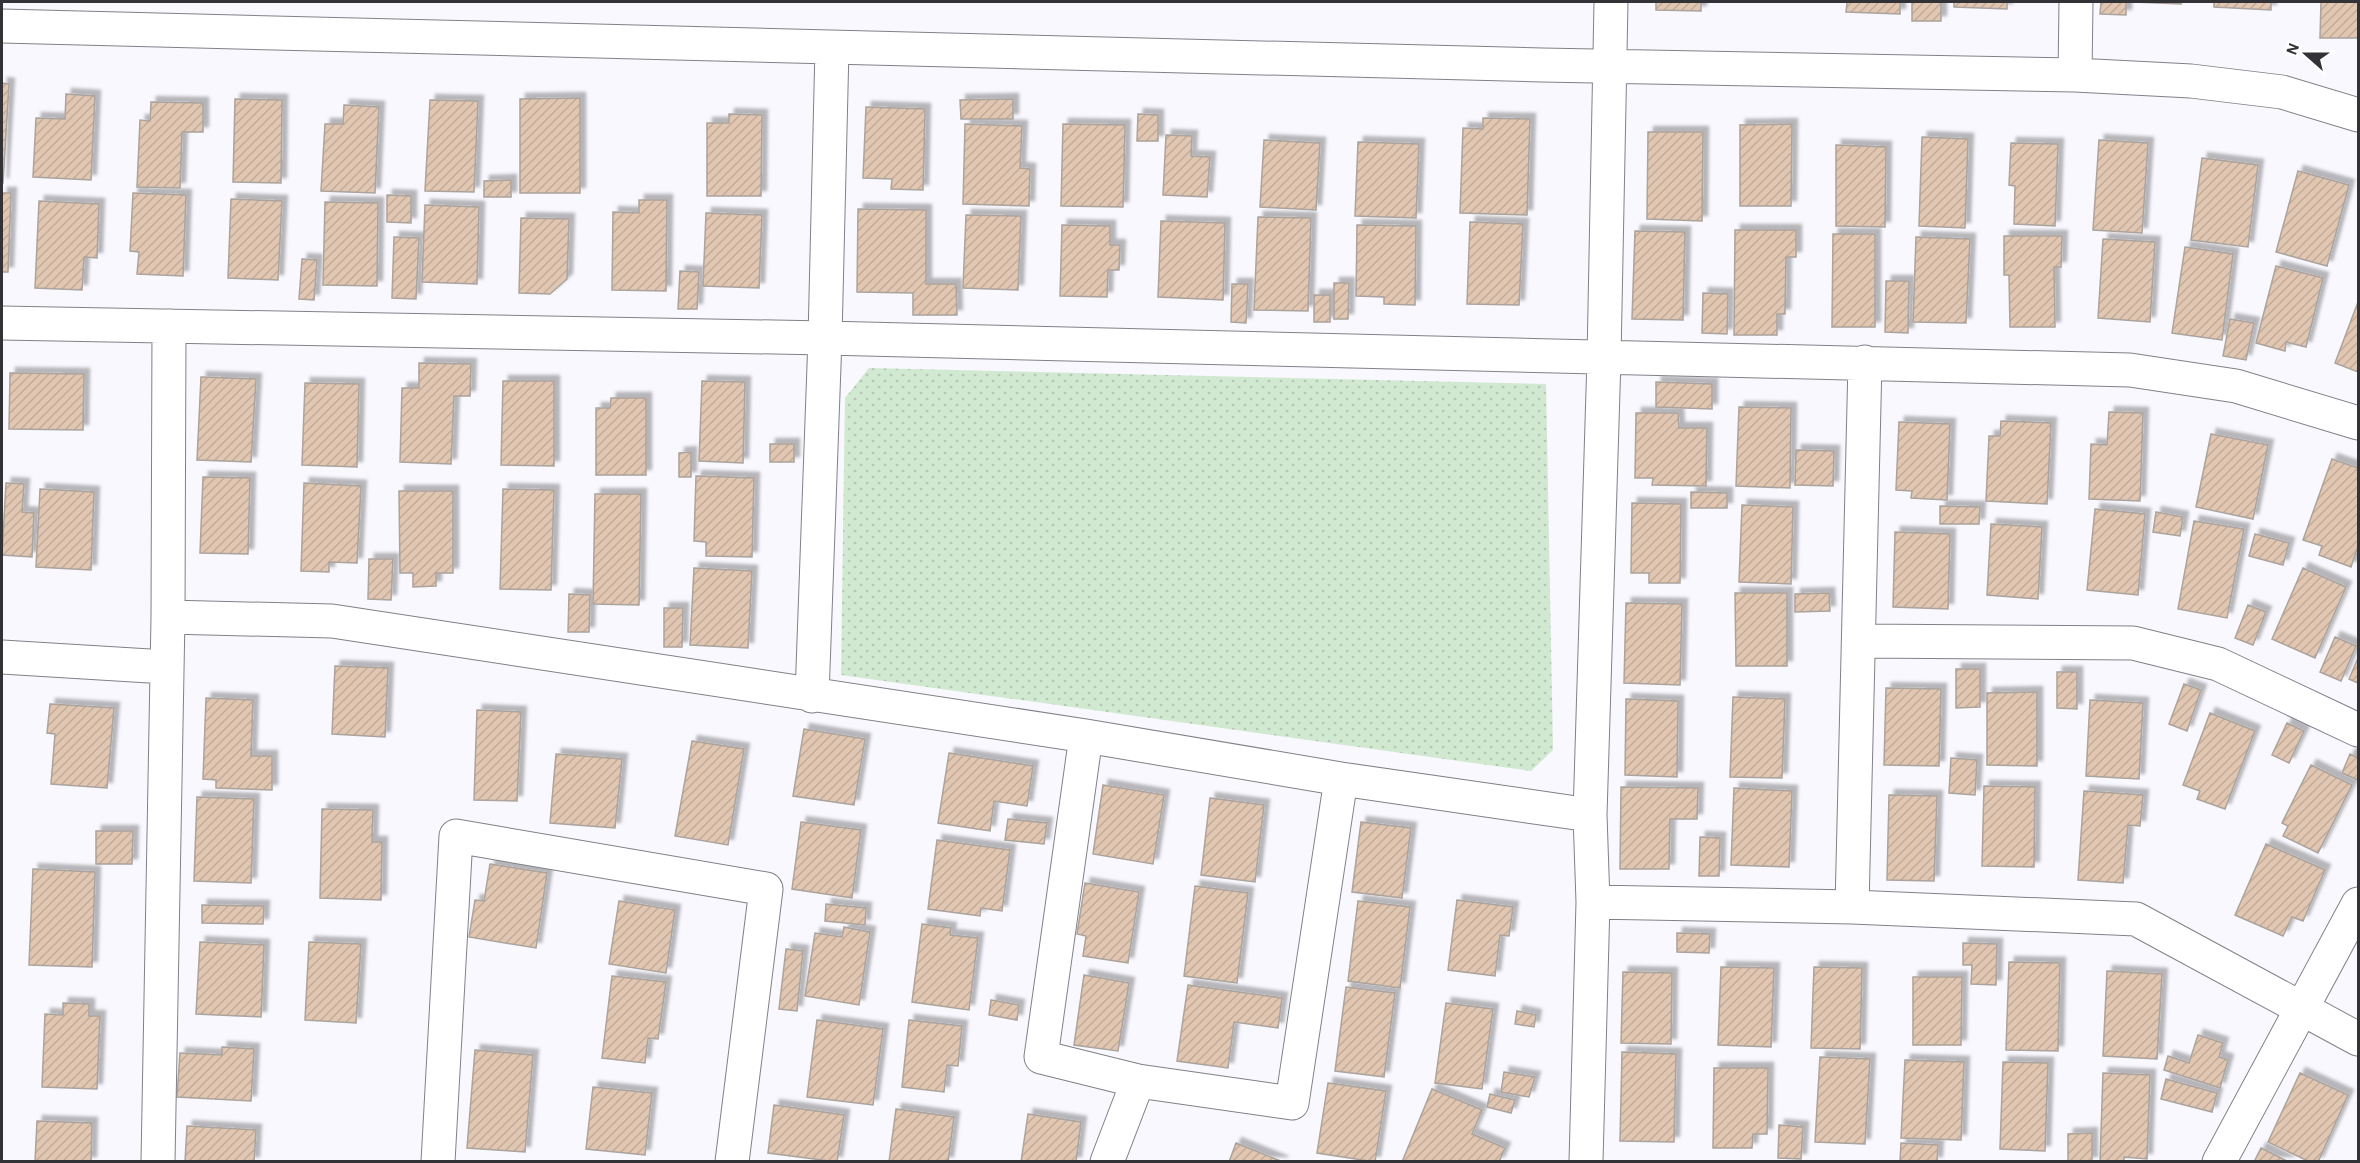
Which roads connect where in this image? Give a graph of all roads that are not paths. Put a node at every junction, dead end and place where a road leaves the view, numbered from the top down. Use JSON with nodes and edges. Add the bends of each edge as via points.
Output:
{"nodes":[{"id":1,"x":1611,"y":2,"type":"edge"},
{"id":2,"x":2076,"y":2,"type":"edge"},
{"id":3,"x":41,"y":14,"type":"edge"},
{"id":4,"x":2,"y":26,"type":"edge"},
{"id":5,"x":832,"y":48,"type":"junction"},
{"id":6,"x":1609,"y":66,"type":"junction"},
{"id":7,"x":2075,"y":75,"type":"junction"},
{"id":8,"x":2358,"y":115,"type":"edge"},
{"id":9,"x":2,"y":323,"type":"edge"},
{"id":10,"x":169,"y":326,"type":"junction"},
{"id":11,"x":825,"y":338,"type":"junction"},
{"id":12,"x":1604,"y":358,"type":"junction"},
{"id":13,"x":1865,"y":362,"type":"junction"},
{"id":14,"x":2358,"y":423,"type":"edge"},
{"id":15,"x":168,"y":617,"type":"junction"},
{"id":16,"x":1859,"y":641,"type":"junction"},
{"id":17,"x":2,"y":657,"type":"edge"},
{"id":18,"x":166,"y":667,"type":"junction"},
{"id":19,"x":812,"y":696,"type":"junction"},
{"id":20,"x":2358,"y":730,"type":"edge"},
{"id":21,"x":1086,"y":736,"type":"junction"},
{"id":22,"x":1341,"y":779,"type":"junction"},
{"id":23,"x":1590,"y":815,"type":"junction"},
{"id":24,"x":1593,"y":902,"type":"junction"},
{"id":25,"x":2358,"y":904,"type":"edge"},
{"id":26,"x":1852,"y":908,"type":"junction"},
{"id":27,"x":2300,"y":1009,"type":"junction"},
{"id":28,"x":2358,"y":1040,"type":"edge"},
{"id":29,"x":1138,"y":1081,"type":"junction"},
{"id":30,"x":158,"y":1161,"type":"edge"},
{"id":31,"x":438,"y":1161,"type":"edge"},
{"id":32,"x":732,"y":1161,"type":"edge"},
{"id":33,"x":1107,"y":1161,"type":"edge"},
{"id":34,"x":1586,"y":1161,"type":"edge"},
{"id":35,"x":2219,"y":1161,"type":"edge"}],
"edges":[{"from":1,"to":6,"type":"street"},
{"from":2,"to":7,"type":"street"},
{"from":3,"to":4,"type":"street"},
{"from":3,"to":5,"type":"street"},
{"from":5,"to":6,"type":"street"},
{"from":5,"to":11,"type":"street"},
{"from":6,"to":7,"type":"street"},
{"from":6,"to":12,"type":"street"},
{"from":7,"to":8,"type":"street","via":[[2191,81],[2282,92]]},
{"from":9,"to":10,"type":"street"},
{"from":10,"to":11,"type":"street"},
{"from":10,"to":15,"type":"street"},
{"from":11,"to":12,"type":"street"},
{"from":11,"to":19,"type":"street"},
{"from":12,"to":13,"type":"street"},
{"from":12,"to":23,"type":"street"},
{"from":13,"to":14,"type":"street","via":[[2130,370],[2236,386]]},
{"from":13,"to":16,"type":"street"},
{"from":15,"to":18,"type":"street"},
{"from":15,"to":19,"type":"street","via":[[332,621]]},
{"from":16,"to":20,"type":"street","via":[[2133,643],[2218,664]]},
{"from":16,"to":26,"type":"street"},
{"from":17,"to":18,"type":"street"},
{"from":18,"to":30,"type":"street"},
{"from":19,"to":21,"type":"street"},
{"from":21,"to":22,"type":"street"},
{"from":21,"to":29,"type":"street","via":[[1041,1057]]},
{"from":22,"to":23,"type":"street"},
{"from":22,"to":29,"type":"street","via":[[1292,1103]]},
{"from":23,"to":24,"type":"street"},
{"from":24,"to":26,"type":"street"},
{"from":24,"to":34,"type":"street"},
{"from":25,"to":27,"type":"street"},
{"from":26,"to":27,"type":"street","via":[[2136,919]]},
{"from":27,"to":28,"type":"street"},
{"from":27,"to":35,"type":"street"},
{"from":29,"to":33,"type":"street"},
{"from":31,"to":32,"type":"street","via":[[456,836],[766,889]]}]}
